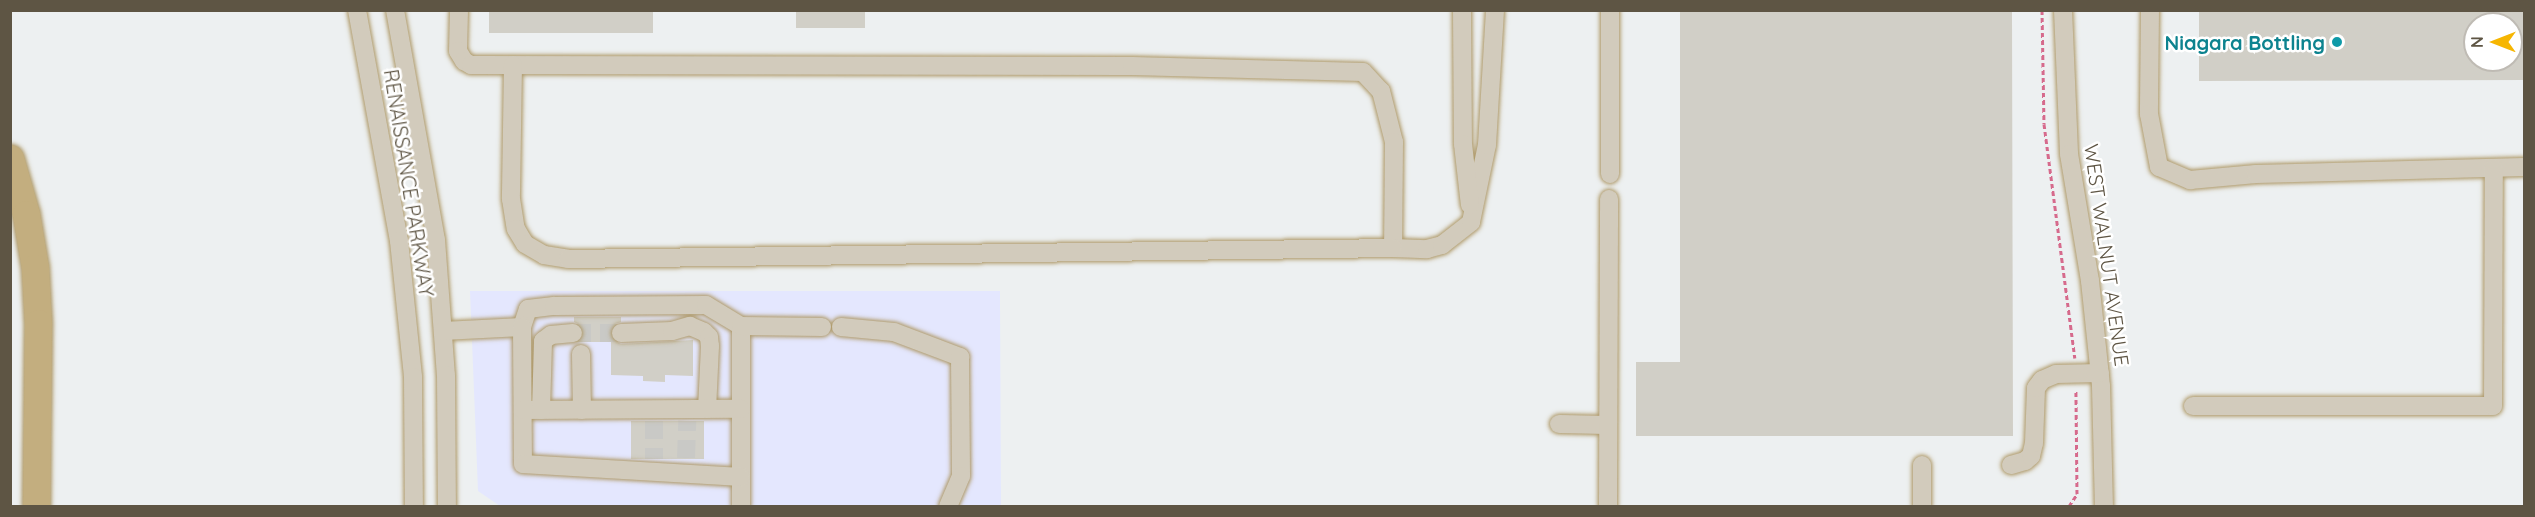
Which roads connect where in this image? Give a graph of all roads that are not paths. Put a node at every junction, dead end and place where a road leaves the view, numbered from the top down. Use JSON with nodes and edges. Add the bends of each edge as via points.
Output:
{"nodes":[{"id":1,"x":357,"y":10,"type":"edge"},
{"id":2,"x":395,"y":10,"type":"edge"},
{"id":3,"x":459,"y":10,"type":"edge"},
{"id":4,"x":1462,"y":10,"type":"edge"},
{"id":5,"x":1495,"y":10,"type":"edge"},
{"id":6,"x":1610,"y":10,"type":"edge"},
{"id":7,"x":2063,"y":10,"type":"edge"},
{"id":8,"x":2150,"y":10,"type":"edge"},
{"id":9,"x":513,"y":65,"type":"junction"},
{"id":10,"x":10,"y":158,"type":"edge"},
{"id":11,"x":2524,"y":167,"type":"edge"},
{"id":12,"x":2494,"y":168,"type":"junction"},
{"id":13,"x":1610,"y":174,"type":"dead end"},
{"id":14,"x":1609,"y":199,"type":"dead end"},
{"id":15,"x":1471,"y":222,"type":"junction"},
{"id":16,"x":1393,"y":248,"type":"junction"},
{"id":17,"x":741,"y":326,"type":"junction"},
{"id":18,"x":522,"y":327,"type":"junction"},
{"id":19,"x":822,"y":327,"type":"dead end"},
{"id":20,"x":841,"y":327,"type":"dead end"},
{"id":21,"x":443,"y":331,"type":"junction"},
{"id":22,"x":573,"y":333,"type":"tunnel mouth"},
{"id":23,"x":621,"y":333,"type":"tunnel mouth"},
{"id":24,"x":581,"y":354,"type":"dead end"},
{"id":25,"x":2100,"y":374,"type":"junction"},
{"id":26,"x":2193,"y":406,"type":"dead end"},
{"id":27,"x":707,"y":409,"type":"junction"},
{"id":28,"x":741,"y":409,"type":"junction"},
{"id":29,"x":523,"y":410,"type":"junction"},
{"id":30,"x":541,"y":410,"type":"junction"},
{"id":31,"x":582,"y":410,"type":"junction"},
{"id":32,"x":1559,"y":424,"type":"dead end"},
{"id":33,"x":1608,"y":425,"type":"junction"},
{"id":34,"x":1922,"y":465,"type":"dead end"},
{"id":35,"x":2011,"y":465,"type":"dead end"},
{"id":36,"x":741,"y":477,"type":"junction"},
{"id":37,"x":36,"y":507,"type":"edge"},
{"id":38,"x":414,"y":507,"type":"edge"},
{"id":39,"x":447,"y":507,"type":"edge"},
{"id":40,"x":741,"y":507,"type":"edge"},
{"id":41,"x":948,"y":507,"type":"edge"},
{"id":42,"x":1608,"y":507,"type":"edge"},
{"id":43,"x":1922,"y":507,"type":"edge"},
{"id":44,"x":2104,"y":507,"type":"edge"}],
"edges":[{"from":1,"to":38,"type":"street","name":"RENAISSANCE PARKWAY","via":[[399,241],[413,377]]},
{"from":2,"to":21,"type":"street","name":"RENAISSANCE PARKWAY","via":[[436,240]]},
{"from":3,"to":9,"type":"street","via":[[458,51],[464,61],[471,65]]},
{"from":4,"to":15,"type":"street","via":[[1463,144]]},
{"from":5,"to":15,"type":"street","via":[[1487,145]]},
{"from":6,"to":13,"type":"street"},
{"from":7,"to":25,"type":"street","name":"WEST WALNUT AVENUE","via":[[2069,154],[2090,281]]},
{"from":8,"to":12,"type":"street","via":[[2149,114],[2159,167],[2190,180],[2256,174]]},
{"from":9,"to":16,"type":"street","via":[[1155,66],[1363,72],[1381,91],[1394,142]]},
{"from":9,"to":16,"type":"street","via":[[511,199],[516,229],[525,244],[544,255],[568,259]]},
{"from":10,"to":37,"type":"highway","via":[[26,214],[35,268]]},
{"from":11,"to":12,"type":"street"},
{"from":12,"to":26,"type":"street","via":[[2493,406]]},
{"from":14,"to":33,"type":"street"},
{"from":15,"to":16,"type":"street","via":[[1442,245],[1427,249]]},
{"from":17,"to":18,"type":"street","via":[[706,305],[528,309]]},
{"from":17,"to":19,"type":"street"},
{"from":17,"to":28,"type":"street"},
{"from":18,"to":21,"type":"street"},
{"from":18,"to":29,"type":"street"},
{"from":20,"to":41,"type":"street","via":[[894,332],[960,357],[961,476]]},
{"from":21,"to":39,"type":"street","name":"RENAISSANCE PARKWAY"},
{"from":22,"to":30,"type":"street","via":[[551,335],[543,341]]},
{"from":23,"to":27,"type":"street","via":[[672,331],[690,326],[704,332],[710,346]]},
{"from":24,"to":31,"type":"street"},
{"from":25,"to":35,"type":"street","via":[[2056,374],[2042,380],[2036,388],[2031,456]]},
{"from":25,"to":44,"type":"street","name":"WEST WALNUT AVENUE"},
{"from":27,"to":28,"type":"street"},
{"from":27,"to":31,"type":"street","via":[[686,415]]},
{"from":28,"to":36,"type":"street"},
{"from":29,"to":30,"type":"street"},
{"from":29,"to":36,"type":"street","via":[[523,464],[686,466]]},
{"from":30,"to":31,"type":"street"},
{"from":32,"to":33,"type":"street"},
{"from":33,"to":42,"type":"street"},
{"from":34,"to":43,"type":"street"},
{"from":36,"to":40,"type":"street"}]}
